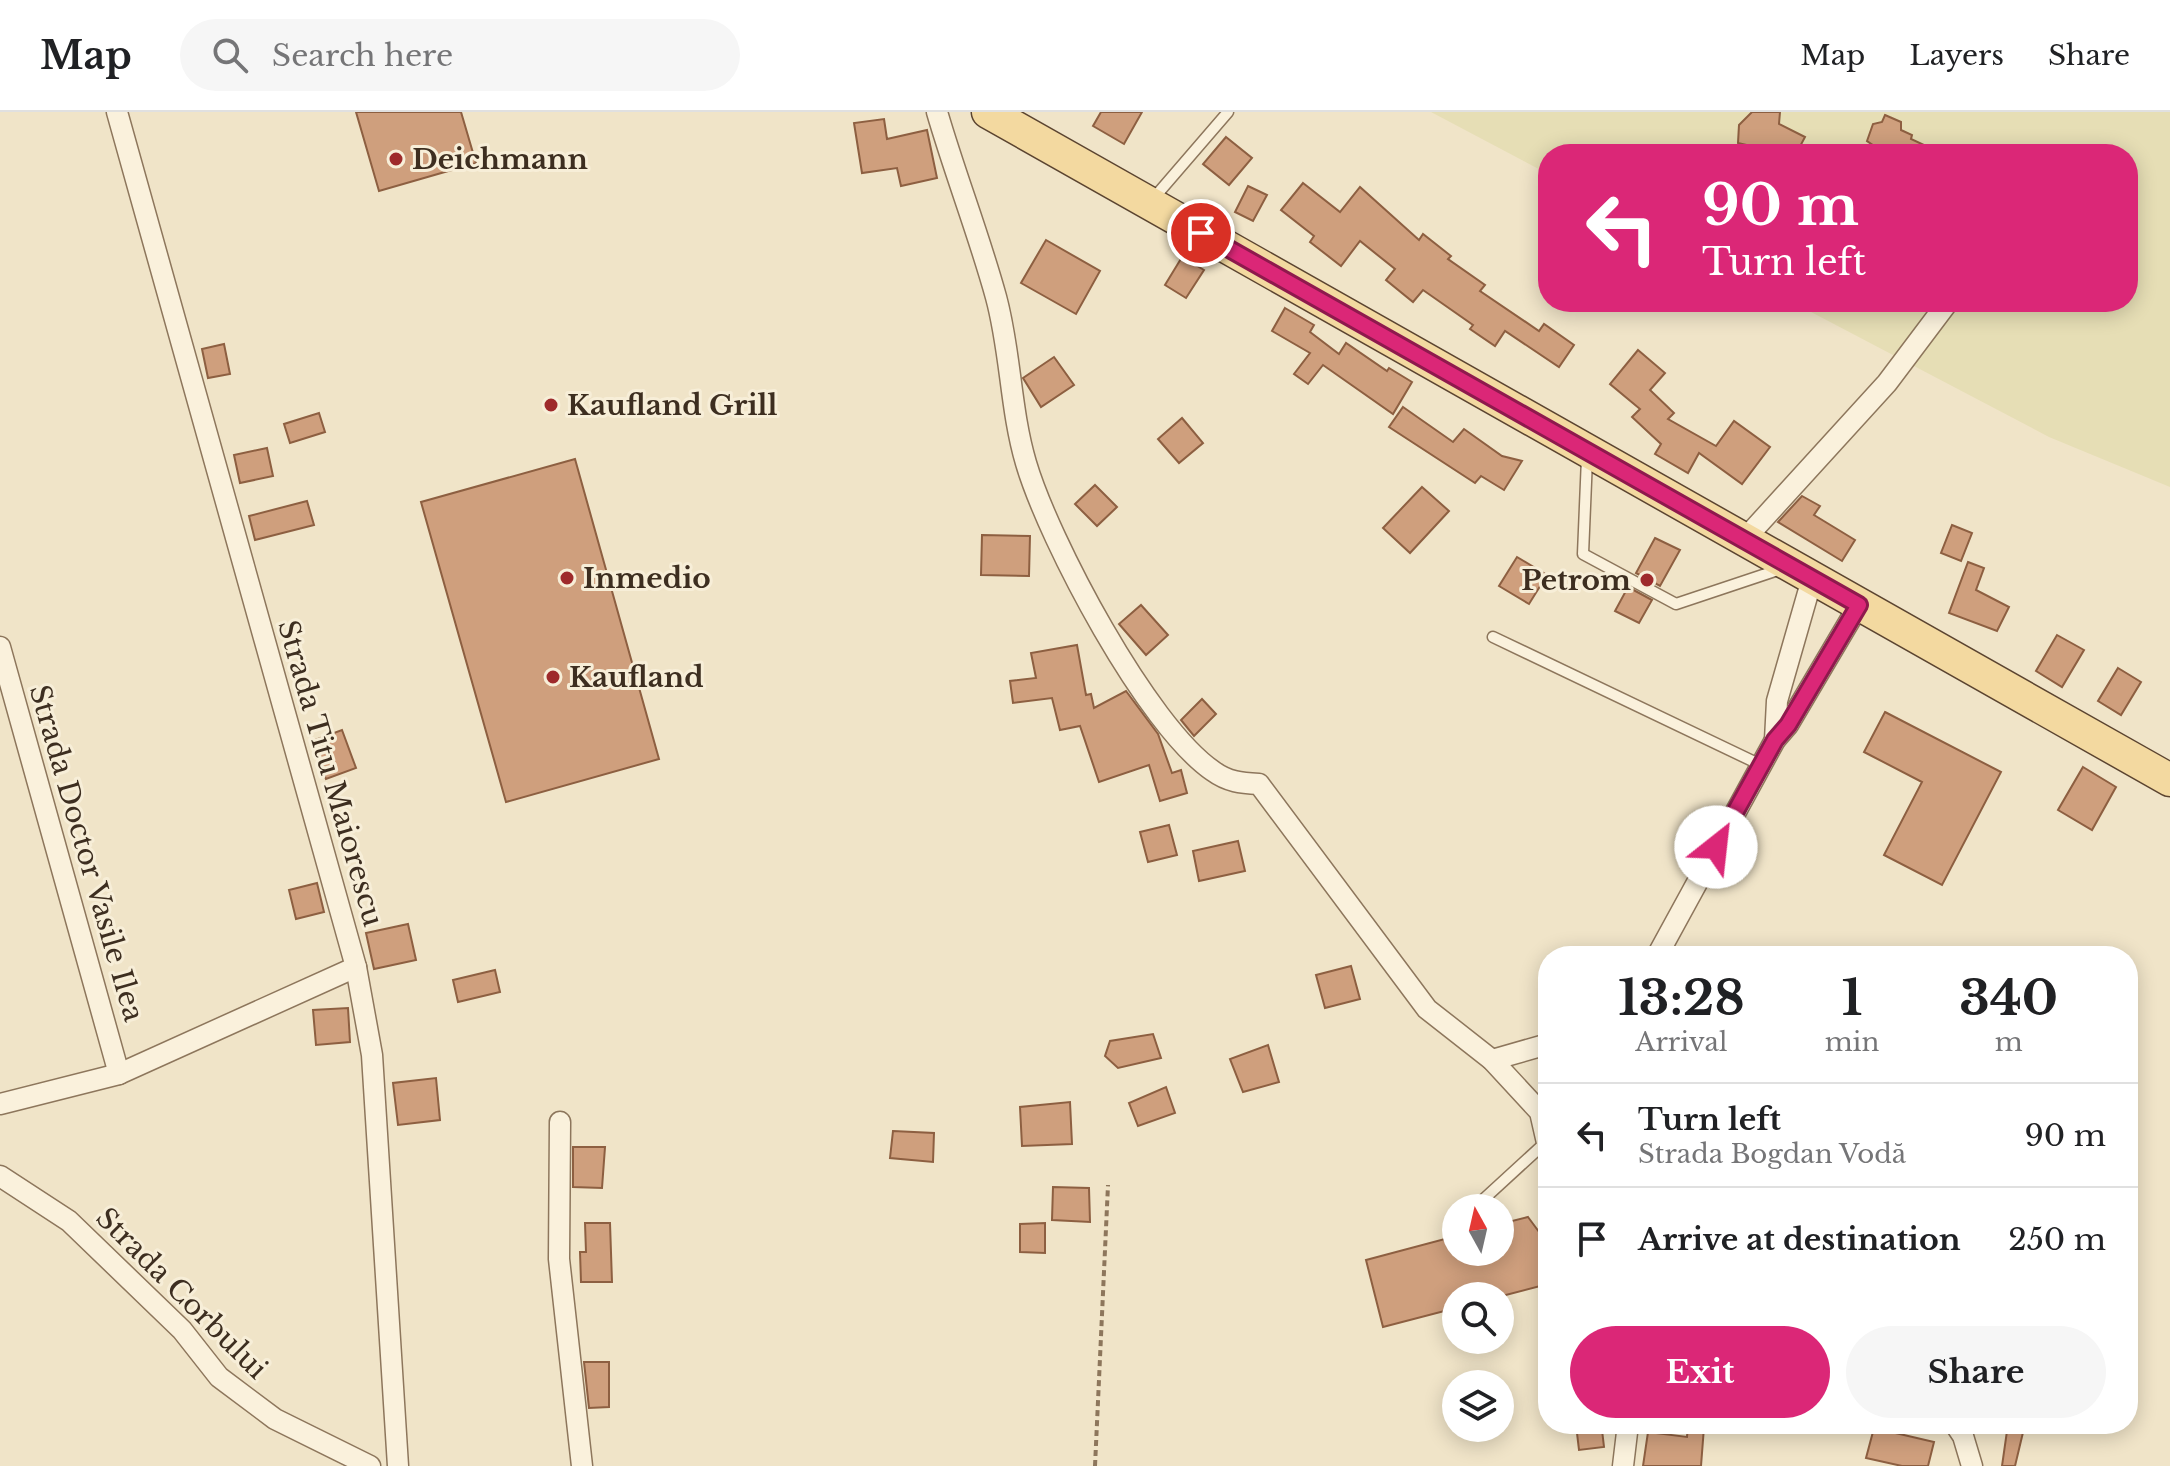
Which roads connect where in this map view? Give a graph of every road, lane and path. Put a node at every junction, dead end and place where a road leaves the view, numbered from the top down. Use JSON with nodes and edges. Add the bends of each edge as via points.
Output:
{"nodes":[{"id":1,"x":117,"y":112,"type":"edge"},
{"id":2,"x":937,"y":112,"type":"edge"},
{"id":3,"x":988,"y":112,"type":"edge"},
{"id":4,"x":1228,"y":112,"type":"edge"},
{"id":5,"x":1149,"y":203,"type":"junction"},
{"id":6,"x":1940,"y":312,"type":"edge"},
{"id":7,"x":1587,"y":452,"type":"junction"},
{"id":8,"x":1743,"y":541,"type":"junction"},
{"id":9,"x":1800,"y":573,"type":"junction"},
{"id":10,"x":1859,"y":605,"type":"junction"},
{"id":11,"x":1493,"y":637,"type":"dead end"},
{"id":12,"x":0,"y":647,"type":"edge"},
{"id":13,"x":1775,"y":740,"type":"junction"},
{"id":14,"x":1761,"y":765,"type":"junction"},
{"id":15,"x":2170,"y":780,"type":"edge"},
{"id":16,"x":1662,"y":946,"type":"edge"},
{"id":17,"x":356,"y":967,"type":"junction"},
{"id":18,"x":1538,"y":1047,"type":"edge"},
{"id":19,"x":1492,"y":1060,"type":"junction"},
{"id":20,"x":119,"y":1074,"type":"junction"},
{"id":21,"x":0,"y":1104,"type":"edge"},
{"id":22,"x":1538,"y":1110,"type":"edge"},
{"id":23,"x":560,"y":1122,"type":"dead end"},
{"id":24,"x":1538,"y":1144,"type":"edge"},
{"id":25,"x":0,"y":1176,"type":"edge"},
{"id":26,"x":1108,"y":1185,"type":"dead end"},
{"id":27,"x":1488,"y":1194,"type":"edge"},
{"id":28,"x":1627,"y":1434,"type":"edge"},
{"id":29,"x":1962,"y":1434,"type":"edge"},
{"id":30,"x":370,"y":1466,"type":"edge"},
{"id":31,"x":398,"y":1466,"type":"edge"},
{"id":32,"x":582,"y":1466,"type":"edge"},
{"id":33,"x":1095,"y":1466,"type":"edge"},
{"id":34,"x":1623,"y":1466,"type":"edge"},
{"id":35,"x":1972,"y":1466,"type":"edge"}],
"edges":[{"from":1,"to":17,"type":"street","name":"Strada Titu Maiorescu"},
{"from":2,"to":19,"type":"street","via":[[1009,344],[1027,466],[1058,543],[1106,631],[1149,701],[1180,739],[1234,783],[1259,784],[1427,1009]]},
{"from":3,"to":5,"type":"main road"},
{"from":4,"to":5,"type":"lane"},
{"from":5,"to":7,"type":"main road"},
{"from":6,"to":8,"type":"street","via":[[1887,383]]},
{"from":7,"to":8,"type":"main road"},
{"from":7,"to":9,"type":"lane","via":[[1583,554],[1676,604]]},
{"from":8,"to":9,"type":"main road"},
{"from":9,"to":10,"type":"main road"},
{"from":9,"to":13,"type":"street"},
{"from":10,"to":13,"type":"street"},
{"from":10,"to":15,"type":"main road"},
{"from":11,"to":14,"type":"lane"},
{"from":12,"to":20,"type":"street","name":"Strada Doctor Vasile Ilea"},
{"from":13,"to":14,"type":"street"},
{"from":14,"to":16,"type":"street"},
{"from":17,"to":20,"type":"street"},
{"from":17,"to":31,"type":"street","name":"Strada Titu Maiorescu","via":[[372,1055]]},
{"from":18,"to":19,"type":"street"},
{"from":19,"to":22,"type":"street"},
{"from":20,"to":21,"type":"street"},
{"from":23,"to":32,"type":"street","via":[[559,1259]]},
{"from":24,"to":27,"type":"lane"},
{"from":25,"to":30,"type":"street","name":"Strada Corbului","via":[[69,1221],[182,1330],[219,1377],[275,1419]]},
{"from":26,"to":33,"type":"path"},
{"from":28,"to":34,"type":"street"},
{"from":29,"to":35,"type":"street"}]}
